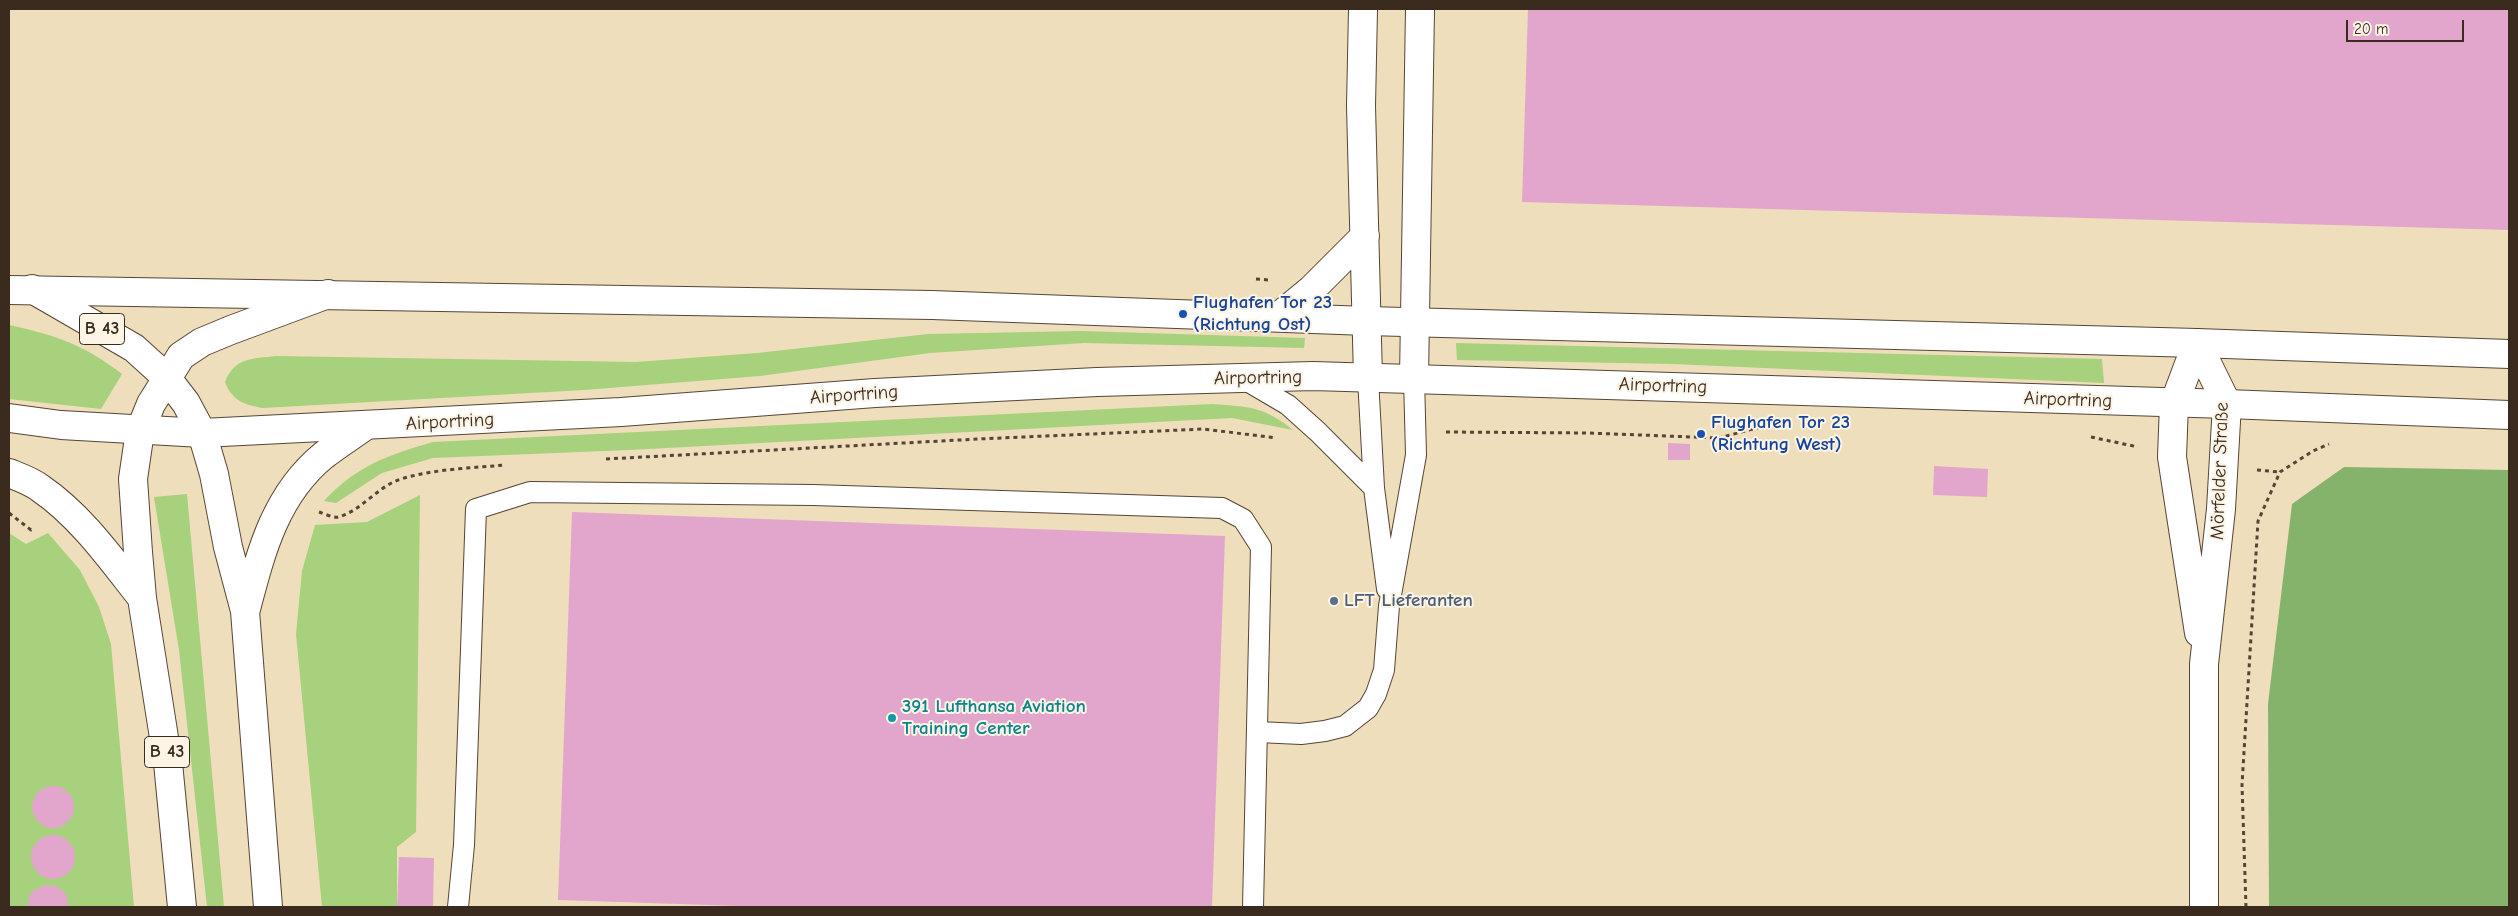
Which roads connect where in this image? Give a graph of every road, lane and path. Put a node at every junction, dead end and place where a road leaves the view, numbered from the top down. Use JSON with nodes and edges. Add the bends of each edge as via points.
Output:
{"nodes":[{"id":1,"x":1363,"y":9,"type":"edge"},
{"id":2,"x":1420,"y":9,"type":"edge"},
{"id":3,"x":1365,"y":236,"type":"junction"},
{"id":4,"x":20,"y":289,"type":"edge"},
{"id":5,"x":328,"y":294,"type":"junction"},
{"id":6,"x":1278,"y":317,"type":"junction"},
{"id":7,"x":1367,"y":320,"type":"junction"},
{"id":8,"x":1415,"y":321,"type":"junction"},
{"id":9,"x":2197,"y":342,"type":"junction"},
{"id":10,"x":2509,"y":354,"type":"edge"},
{"id":11,"x":166,"y":377,"type":"junction"},
{"id":12,"x":1242,"y":378,"type":"junction"},
{"id":13,"x":1368,"y":378,"type":"junction"},
{"id":14,"x":1414,"y":378,"type":"junction"},
{"id":15,"x":2174,"y":404,"type":"junction"},
{"id":16,"x":2227,"y":404,"type":"junction"},
{"id":17,"x":2509,"y":415,"type":"edge"},
{"id":18,"x":9,"y":418,"type":"edge"},
{"id":19,"x":1769,"y":425,"type":"dead end"},
{"id":20,"x":365,"y":426,"type":"junction"},
{"id":21,"x":140,"y":431,"type":"junction"},
{"id":22,"x":1318,"y":432,"type":"junction"},
{"id":23,"x":1416,"y":432,"type":"junction"},
{"id":24,"x":202,"y":433,"type":"junction"},
{"id":25,"x":2083,"y":436,"type":"dead end"},
{"id":26,"x":2118,"y":441,"type":"dead end"},
{"id":27,"x":599,"y":460,"type":"dead end"},
{"id":28,"x":509,"y":465,"type":"dead end"},
{"id":29,"x":9,"y":472,"type":"edge"},
{"id":30,"x":2280,"y":472,"type":"dead end"},
{"id":31,"x":1374,"y":488,"type":"junction"},
{"id":32,"x":289,"y":494,"type":"junction"},
{"id":33,"x":55,"y":500,"type":"junction"},
{"id":34,"x":9,"y":514,"type":"edge"},
{"id":35,"x":142,"y":598,"type":"junction"},
{"id":36,"x":1389,"y":606,"type":"junction"},
{"id":37,"x":246,"y":611,"type":"junction"},
{"id":38,"x":2204,"y":664,"type":"junction"},
{"id":39,"x":1258,"y":732,"type":"junction"},
{"id":40,"x":182,"y":907,"type":"edge"},
{"id":41,"x":268,"y":907,"type":"edge"},
{"id":42,"x":458,"y":907,"type":"edge"},
{"id":43,"x":1253,"y":907,"type":"edge"},
{"id":44,"x":2204,"y":907,"type":"edge"},
{"id":45,"x":2246,"y":907,"type":"edge"}],
"edges":[{"from":1,"to":3,"type":"main road","via":[[1361,106]]},
{"from":2,"to":8,"type":"main road"},
{"from":3,"to":6,"type":"main road","via":[[1312,289]]},
{"from":3,"to":7,"type":"main road"},
{"from":4,"to":5,"type":"main road"},
{"from":4,"to":11,"type":"main road","number":"B 43","via":[[112,334],[134,348]]},
{"from":5,"to":6,"type":"main road","via":[[932,304]]},
{"from":5,"to":11,"type":"main road","via":[[202,342],[181,356]]},
{"from":6,"to":7,"type":"main road"},
{"from":7,"to":8,"type":"main road"},
{"from":7,"to":13,"type":"main road"},
{"from":8,"to":9,"type":"main road"},
{"from":8,"to":14,"type":"main road"},
{"from":9,"to":10,"type":"main road"},
{"from":9,"to":15,"type":"main road","name":"Mörfelder Straße"},
{"from":9,"to":16,"type":"main road","name":"Mörfelder Straße"},
{"from":11,"to":21,"type":"main road"},
{"from":11,"to":24,"type":"main road","number":"B 43","via":[[186,403]]},
{"from":12,"to":13,"type":"main road","name":"Airportring"},
{"from":12,"to":20,"type":"main road","name":"Airportring","via":[[875,393],[621,412]]},
{"from":12,"to":22,"type":"lane","via":[[1288,406]]},
{"from":13,"to":14,"type":"main road","name":"Airportring"},
{"from":13,"to":31,"type":"lane"},
{"from":14,"to":15,"type":"main road","name":"Airportring"},
{"from":14,"to":23,"type":"lane"},
{"from":15,"to":16,"type":"main road","name":"Airportring"},
{"from":15,"to":38,"type":"main road","name":"Mörfelder Straße","via":[[2172,456]]},
{"from":16,"to":17,"type":"main road","name":"Airportring"},
{"from":16,"to":38,"type":"main road","name":"Mörfelder Straße","via":[[2222,509]]},
{"from":18,"to":21,"type":"main road","name":"Airportring"},
{"from":19,"to":23,"type":"path","via":[[1719,438]]},
{"from":20,"to":24,"type":"main road","name":"Airportring"},
{"from":20,"to":32,"type":"main road","via":[[323,456]]},
{"from":21,"to":24,"type":"main road","name":"Airportring"},
{"from":21,"to":35,"type":"main road","number":"B 43","via":[[133,479]]},
{"from":22,"to":27,"type":"path","via":[[1305,444],[1256,434],[1204,429]]},
{"from":22,"to":31,"type":"lane"},
{"from":23,"to":36,"type":"lane","via":[[1416,455]]},
{"from":24,"to":37,"type":"main road","number":"B 43"},
{"from":25,"to":26,"type":"path"},
{"from":28,"to":32,"type":"path","via":[[442,470],[400,479],[373,494],[352,512],[336,517],[317,512]]},
{"from":29,"to":33,"type":"main road","via":[[39,487]]},
{"from":30,"to":45,"type":"path","via":[[2258,521],[2242,785]]},
{"from":31,"to":36,"type":"lane"},
{"from":32,"to":37,"type":"main road","via":[[277,512],[263,546]]},
{"from":33,"to":34,"type":"path","via":[[31,530]]},
{"from":33,"to":35,"type":"main road","via":[[105,551]]},
{"from":35,"to":40,"type":"main road","number":"B 43","via":[[168,763]]},
{"from":36,"to":39,"type":"lane","via":[[1384,670],[1368,708],[1345,726],[1325,732]]},
{"from":37,"to":41,"type":"main road","number":"B 43"},
{"from":38,"to":44,"type":"main road","name":"Mörfelder Straße"},
{"from":39,"to":42,"type":"lane","via":[[1262,547],[1243,519],[1222,508],[813,495],[530,492],[476,508],[464,845]]},
{"from":39,"to":43,"type":"lane"}]}
